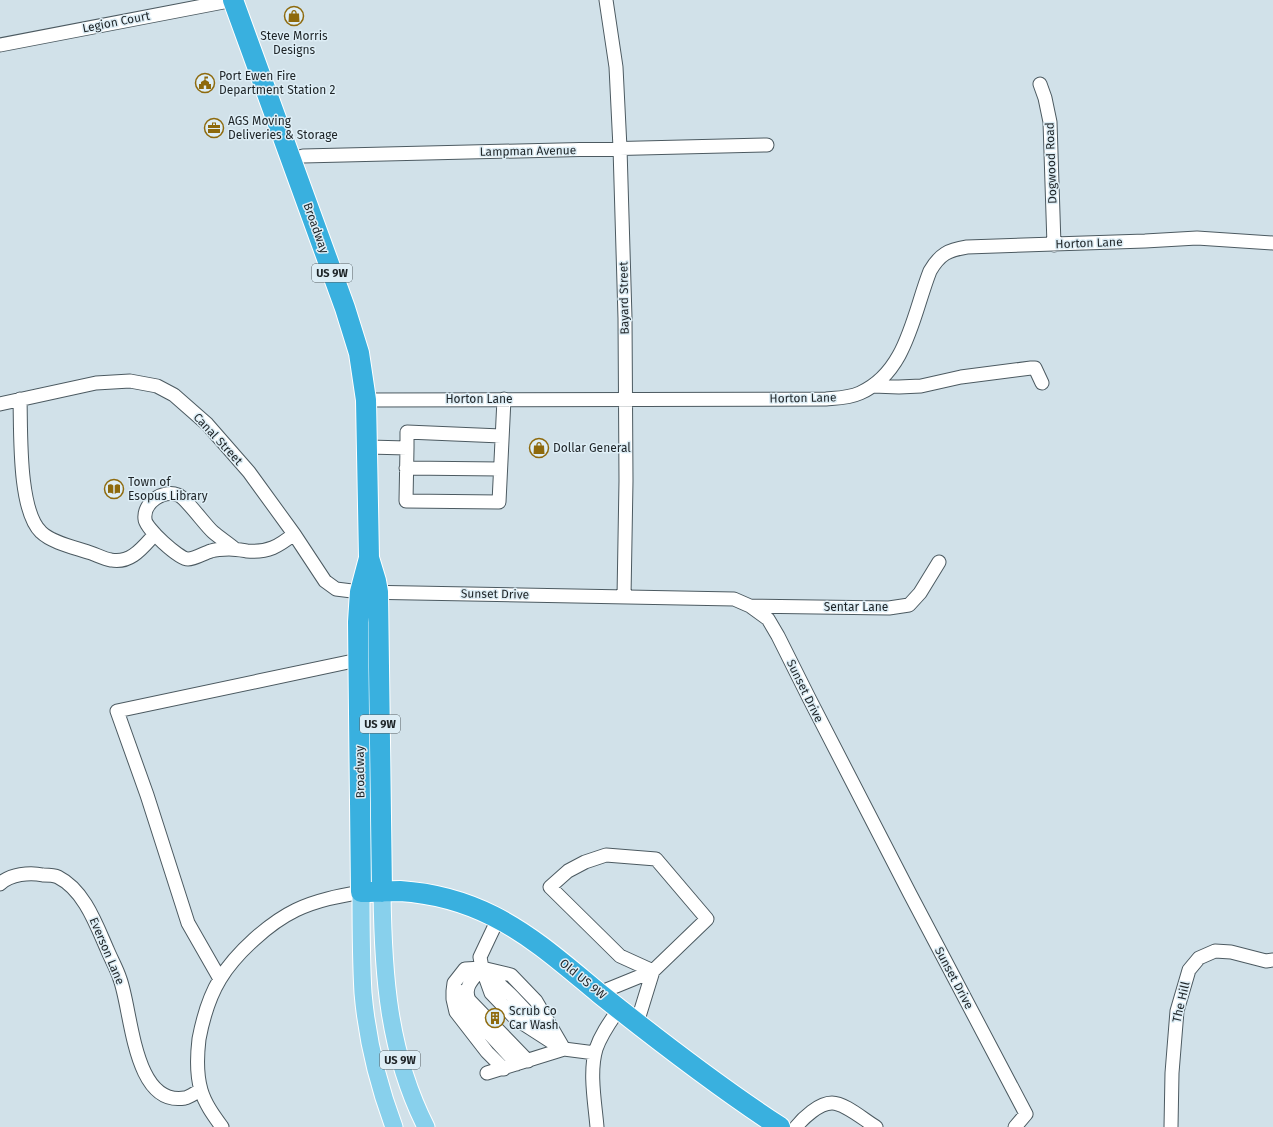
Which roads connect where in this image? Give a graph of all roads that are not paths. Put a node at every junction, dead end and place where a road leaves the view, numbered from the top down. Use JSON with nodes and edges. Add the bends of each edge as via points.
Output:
{"nodes":[{"id":1,"x":233,"y":0,"type":"edge"},
{"id":2,"x":606,"y":0,"type":"edge"},
{"id":3,"x":0,"y":45,"type":"edge"},
{"id":4,"x":1040,"y":84,"type":"dead end"},
{"id":5,"x":767,"y":145,"type":"dead end"},
{"id":6,"x":620,"y":148,"type":"junction"},
{"id":7,"x":290,"y":159,"type":"junction"},
{"id":8,"x":1273,"y":243,"type":"edge"},
{"id":9,"x":1054,"y":244,"type":"junction"},
{"id":10,"x":1042,"y":383,"type":"dead end"},
{"id":11,"x":873,"y":386,"type":"junction"},
{"id":12,"x":20,"y":399,"type":"junction"},
{"id":13,"x":626,"y":399,"type":"junction"},
{"id":14,"x":366,"y":400,"type":"junction"},
{"id":15,"x":504,"y":400,"type":"junction"},
{"id":16,"x":0,"y":404,"type":"edge"},
{"id":17,"x":501,"y":436,"type":"junction"},
{"id":18,"x":368,"y":447,"type":"junction"},
{"id":19,"x":407,"y":448,"type":"junction"},
{"id":20,"x":406,"y":468,"type":"junction"},
{"id":21,"x":500,"y":469,"type":"junction"},
{"id":22,"x":155,"y":534,"type":"junction"},
{"id":23,"x":294,"y":534,"type":"junction"},
{"id":24,"x":235,"y":549,"type":"junction"},
{"id":25,"x":939,"y":562,"type":"dead end"},
{"id":26,"x":369,"y":592,"type":"junction"},
{"id":27,"x":624,"y":597,"type":"junction"},
{"id":28,"x":750,"y":606,"type":"junction"},
{"id":29,"x":358,"y":660,"type":"junction"},
{"id":30,"x":0,"y":884,"type":"edge"},
{"id":31,"x":361,"y":892,"type":"junction"},
{"id":32,"x":382,"y":892,"type":"junction"},
{"id":33,"x":498,"y":919,"type":"junction"},
{"id":34,"x":1273,"y":960,"type":"edge"},
{"id":35,"x":482,"y":968,"type":"junction"},
{"id":36,"x":653,"y":971,"type":"junction"},
{"id":37,"x":220,"y":979,"type":"junction"},
{"id":38,"x":599,"y":993,"type":"junction"},
{"id":39,"x":619,"y":1008,"type":"junction"},
{"id":40,"x":637,"y":1023,"type":"junction"},
{"id":41,"x":564,"y":1050,"type":"junction"},
{"id":42,"x":595,"y":1053,"type":"junction"},
{"id":43,"x":523,"y":1062,"type":"junction"},
{"id":44,"x":504,"y":1068,"type":"junction"},
{"id":45,"x":487,"y":1074,"type":"dead end"},
{"id":46,"x":201,"y":1090,"type":"junction"},
{"id":47,"x":222,"y":1127,"type":"edge"},
{"id":48,"x":394,"y":1127,"type":"edge"},
{"id":49,"x":426,"y":1127,"type":"edge"},
{"id":50,"x":596,"y":1127,"type":"edge"},
{"id":51,"x":780,"y":1127,"type":"edge"},
{"id":52,"x":796,"y":1127,"type":"edge"},
{"id":53,"x":876,"y":1127,"type":"edge"},
{"id":54,"x":1014,"y":1127,"type":"edge"},
{"id":55,"x":1172,"y":1127,"type":"edge"}],
"edges":[{"from":1,"to":3,"type":"street","name":"Legion Court"},
{"from":1,"to":7,"type":"highway","name":"Broadway","number":"US 9W"},
{"from":2,"to":6,"type":"street","name":"Bayard Street","via":[[616,67]]},
{"from":4,"to":9,"type":"street","name":"Dogwood Road","via":[[1050,122]]},
{"from":5,"to":6,"type":"street","name":"Lampman Avenue"},
{"from":6,"to":7,"type":"street","name":"Lampman Avenue","via":[[302,156]]},
{"from":6,"to":13,"type":"street","name":"Bayard Street"},
{"from":7,"to":14,"type":"highway","name":"Broadway","number":"US 9W","via":[[345,308],[359,353]]},
{"from":8,"to":9,"type":"street","name":"Horton Lane","via":[[1197,238]]},
{"from":9,"to":11,"type":"street","name":"Horton Lane","via":[[967,247],[944,254],[930,271],[900,354],[893,367]]},
{"from":10,"to":11,"type":"street","via":[[1035,368],[1031,368],[961,377],[921,386]]},
{"from":11,"to":13,"type":"street","name":"Horton Lane","via":[[859,394],[826,399]]},
{"from":12,"to":16,"type":"street","name":"Canal Street"},
{"from":12,"to":22,"type":"street","via":[[25,496],[40,532],[52,539],[111,560],[124,561],[139,552]]},
{"from":12,"to":23,"type":"street","name":"Canal Street","via":[[96,383],[130,381],[157,386],[174,395],[207,424],[249,472]]},
{"from":13,"to":15,"type":"street","name":"Horton Lane"},
{"from":13,"to":27,"type":"street","name":"Bayard Street"},
{"from":14,"to":15,"type":"street","name":"Horton Lane"},
{"from":14,"to":18,"type":"highway","name":"Broadway","number":"US 9W"},
{"from":15,"to":17,"type":"street"},
{"from":17,"to":19,"type":"street","via":[[407,432]]},
{"from":17,"to":21,"type":"street"},
{"from":18,"to":19,"type":"street"},
{"from":18,"to":26,"type":"highway","name":"Broadway","number":"US 9W","via":[[369,558],[376,581]]},
{"from":19,"to":20,"type":"street"},
{"from":20,"to":21,"type":"street"},
{"from":20,"to":21,"type":"street","via":[[406,501],[499,502]]},
{"from":22,"to":24,"type":"street","via":[[179,556],[188,559],[213,550]]},
{"from":22,"to":24,"type":"street","via":[[145,520],[146,510],[151,502],[160,496],[172,493],[180,495],[214,532]]},
{"from":23,"to":24,"type":"street","via":[[269,550]]},
{"from":23,"to":26,"type":"street","name":"Canal Street","via":[[325,581],[336,589]]},
{"from":25,"to":28,"type":"street","name":"Sentar Lane","via":[[920,593],[909,605],[889,608]]},
{"from":26,"to":27,"type":"street","name":"Sunset Drive"},
{"from":26,"to":29,"type":"highway","name":"Broadway","number":"US 9W"},
{"from":26,"to":32,"type":"highway","name":"Broadway","number":"US 9W"},
{"from":27,"to":28,"type":"street","name":"Sunset Drive","via":[[734,598]]},
{"from":28,"to":54,"type":"street","name":"Sunset Drive","via":[[768,620],[778,636],[1026,1114]]},
{"from":29,"to":31,"type":"highway","name":"Broadway","number":"US 9W"},
{"from":29,"to":37,"type":"street","via":[[117,711],[188,923]]},
{"from":30,"to":46,"type":"street","name":"Everson Lane","via":[[13,877],[36,873],[57,877],[72,887],[90,910],[121,980],[138,1059],[146,1076],[169,1098],[186,1098]]},
{"from":31,"to":32,"type":"highway","name":"Old US 9W"},
{"from":31,"to":37,"type":"street","via":[[315,902],[290,913],[249,945]]},
{"from":31,"to":48,"type":"main road","number":"US 9W","via":[[363,978],[368,1031],[385,1102]]},
{"from":32,"to":33,"type":"highway","name":"Old US 9W","via":[[418,893],[437,897],[457,902]]},
{"from":32,"to":49,"type":"main road","number":"US 9W","via":[[386,984],[392,1026],[402,1066]]},
{"from":33,"to":35,"type":"street","via":[[480,957]]},
{"from":33,"to":38,"type":"highway","name":"Old US 9W","via":[[529,936]]},
{"from":34,"to":55,"type":"street","name":"The Hill","via":[[1266,961],[1232,952],[1215,951],[1199,958],[1189,970],[1177,1011],[1172,1073]]},
{"from":35,"to":41,"type":"street","via":[[491,992],[501,1004],[516,1019]]},
{"from":35,"to":41,"type":"street","via":[[510,975],[536,1001]]},
{"from":35,"to":43,"type":"street","via":[[467,988],[466,994]]},
{"from":35,"to":44,"type":"street","via":[[465,969],[454,983],[452,998],[456,1012]]},
{"from":36,"to":36,"type":"street","via":[[707,919],[656,858],[606,855],[568,871],[550,887],[620,956]]},
{"from":36,"to":38,"type":"street"},
{"from":36,"to":40,"type":"street"},
{"from":37,"to":46,"type":"street","via":[[211,997],[201,1029],[197,1072]]},
{"from":38,"to":39,"type":"highway","name":"Old US 9W"},
{"from":39,"to":40,"type":"highway","name":"Old US 9W"},
{"from":39,"to":42,"type":"street","via":[[605,1028]]},
{"from":40,"to":51,"type":"highway","name":"Old US 9W","via":[[706,1077]]},
{"from":41,"to":42,"type":"street"},
{"from":41,"to":43,"type":"street"},
{"from":42,"to":50,"type":"street","via":[[593,1072]]},
{"from":43,"to":44,"type":"street"},
{"from":44,"to":45,"type":"street"},
{"from":46,"to":47,"type":"street"},
{"from":52,"to":53,"type":"street","via":[[816,1108],[831,1103],[846,1107]]}]}
